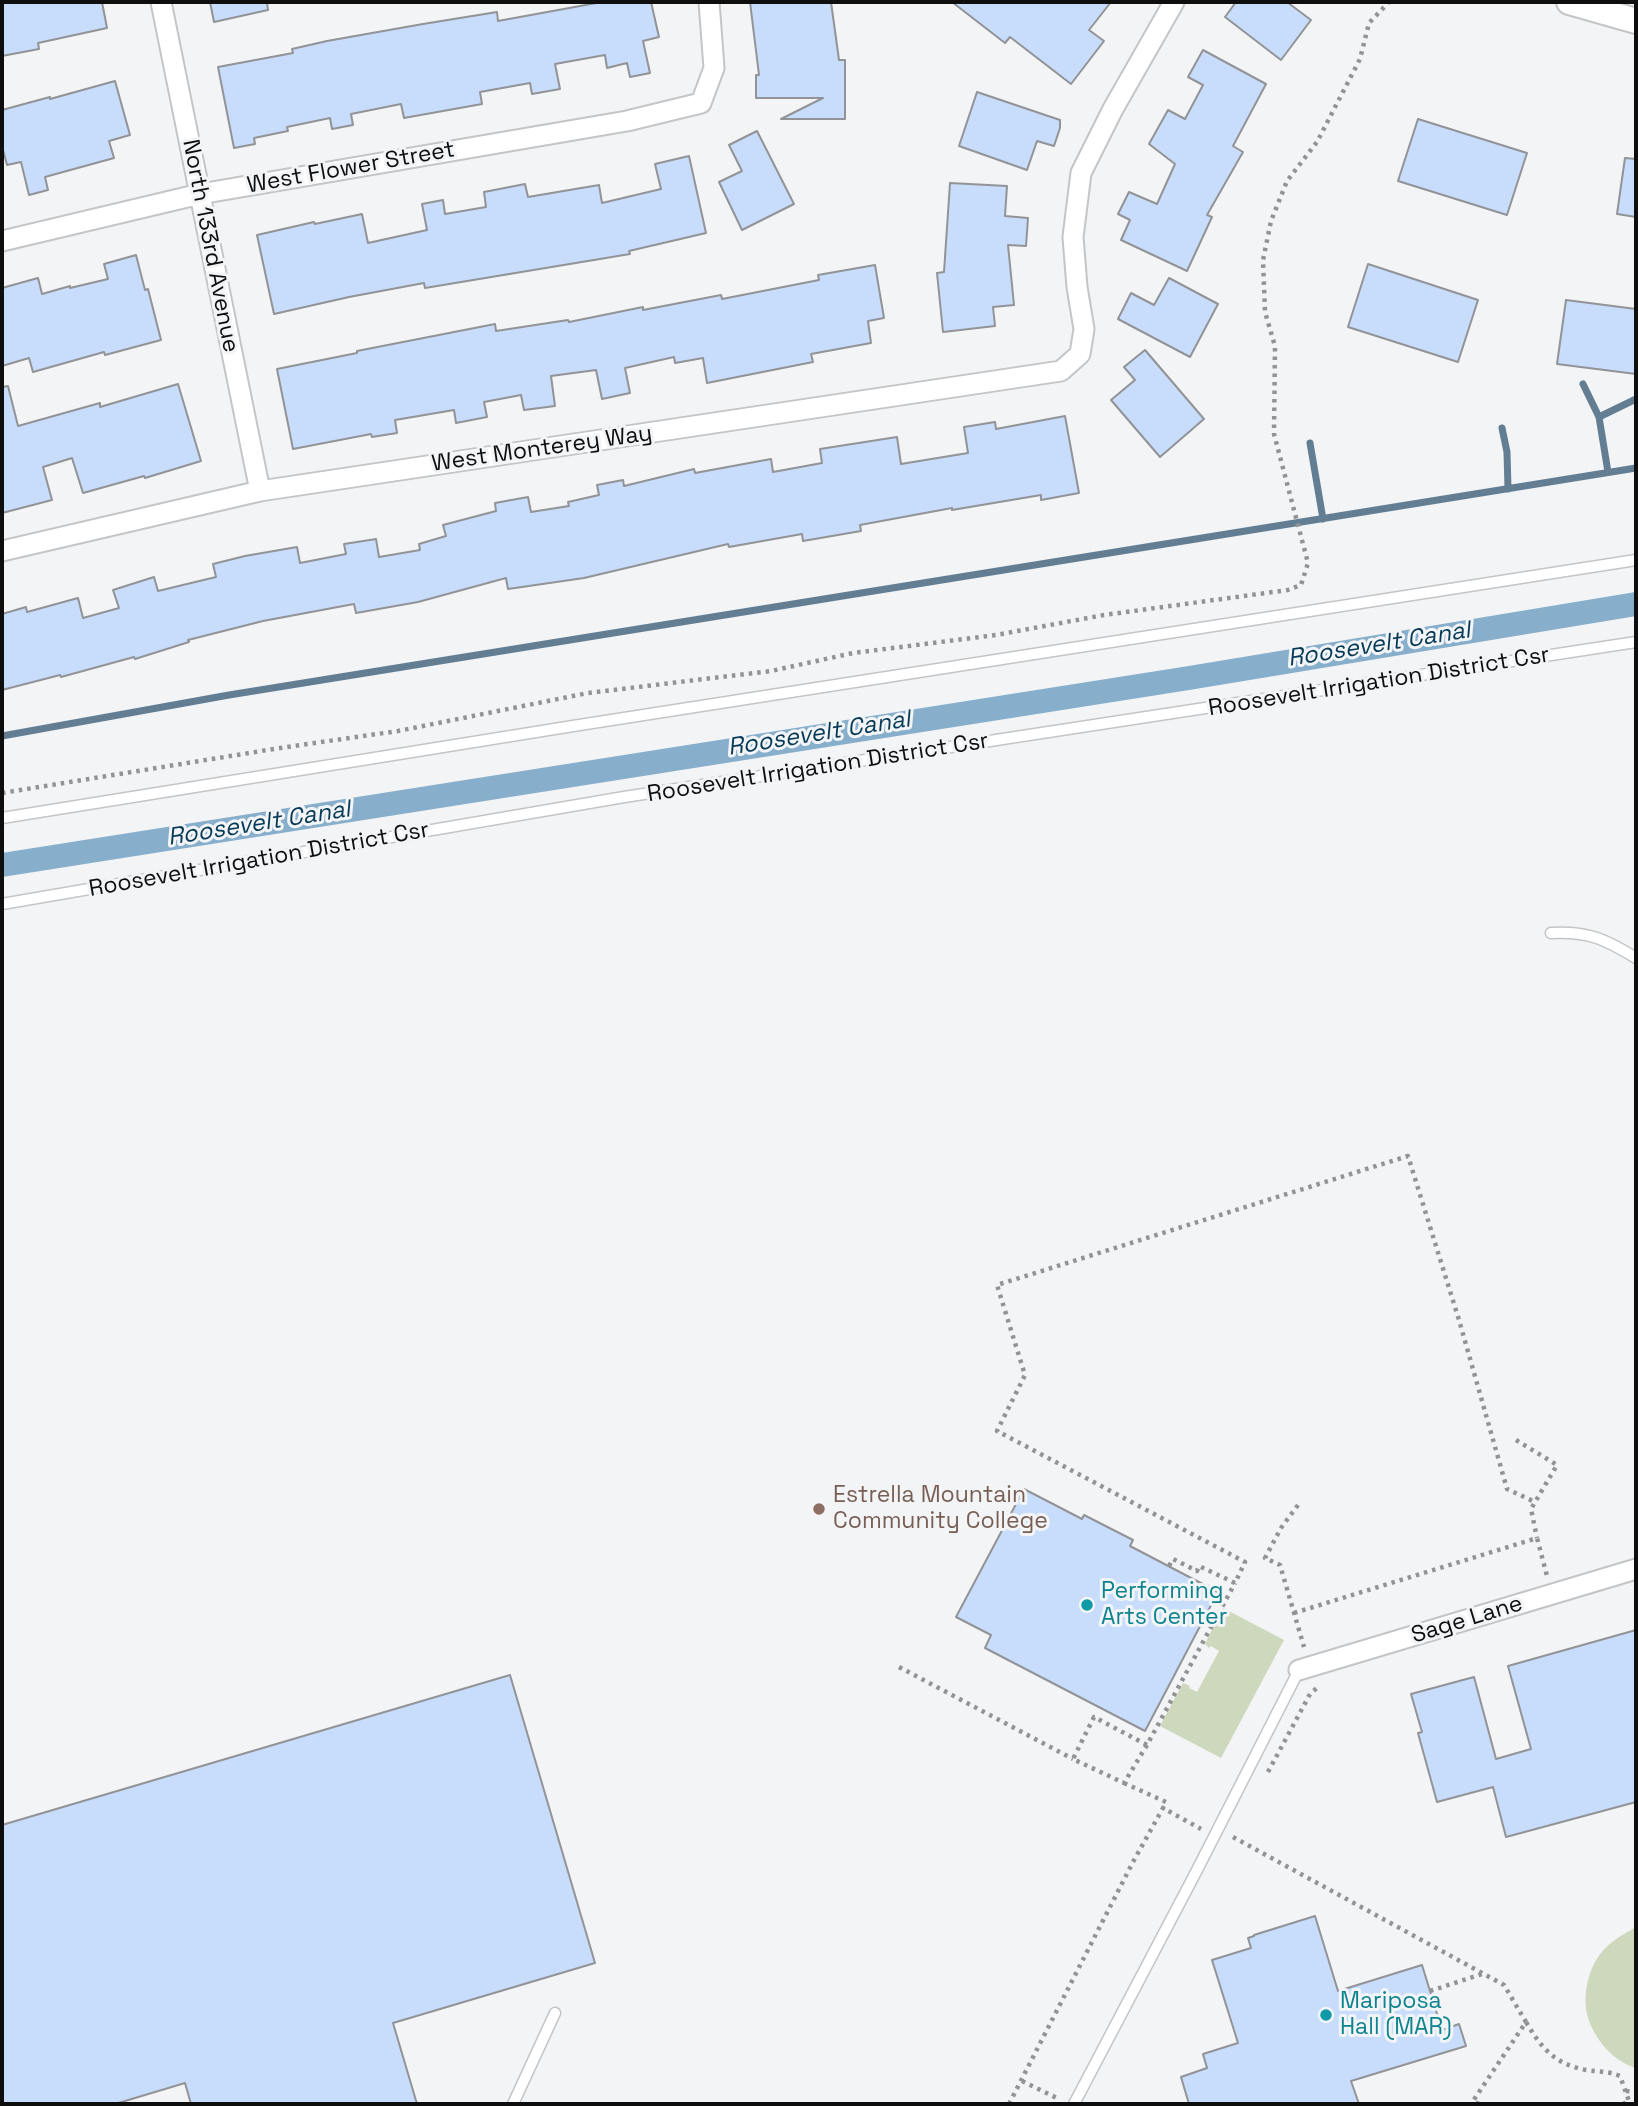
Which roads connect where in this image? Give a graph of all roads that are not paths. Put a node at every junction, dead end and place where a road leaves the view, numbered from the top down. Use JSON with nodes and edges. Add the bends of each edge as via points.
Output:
{"nodes":[{"id":1,"x":161,"y":2,"type":"edge"},
{"id":2,"x":709,"y":2,"type":"edge"},
{"id":3,"x":1174,"y":2,"type":"edge"},
{"id":4,"x":1569,"y":2,"type":"edge"},
{"id":5,"x":1636,"y":21,"type":"edge"},
{"id":6,"x":200,"y":194,"type":"junction"},
{"id":7,"x":2,"y":241,"type":"edge"},
{"id":8,"x":260,"y":491,"type":"junction"},
{"id":9,"x":2,"y":551,"type":"edge"},
{"id":10,"x":1636,"y":560,"type":"edge"},
{"id":11,"x":1636,"y":642,"type":"edge"},
{"id":12,"x":2,"y":818,"type":"edge"},
{"id":13,"x":2,"y":904,"type":"edge"},
{"id":14,"x":1551,"y":933,"type":"dead end"},
{"id":15,"x":1636,"y":958,"type":"edge"},
{"id":16,"x":1636,"y":1569,"type":"edge"},
{"id":17,"x":1304,"y":1669,"type":"joint"},
{"id":18,"x":555,"y":2013,"type":"dead end"},
{"id":19,"x":513,"y":2104,"type":"edge"},
{"id":20,"x":1074,"y":2104,"type":"edge"}],
"edges":[{"from":1,"to":6,"type":"street","name":"North 133rd Avenue"},
{"from":2,"to":6,"type":"street","name":"West Flower Street","via":[[714,68],[701,103],[627,121]]},
{"from":3,"to":8,"type":"street","name":"West Monterey Way","via":[[1081,173],[1073,237],[1084,329],[1080,354],[1061,371]]},
{"from":4,"to":5,"type":"street"},
{"from":6,"to":7,"type":"street","name":"West Flower Street"},
{"from":6,"to":8,"type":"street","name":"North 133rd Avenue"},
{"from":8,"to":9,"type":"street","name":"West Monterey Way"},
{"from":10,"to":12,"type":"lane"},
{"from":11,"to":13,"type":"lane","name":"Roosevelt Irrigation District Csr","via":[[624,797]]},
{"from":14,"to":15,"type":"lane","via":[[1604,939]]},
{"from":16,"to":17,"type":"street","name":"Sage Lane"},
{"from":17,"to":20,"type":"lane"},
{"from":18,"to":19,"type":"lane"}]}
